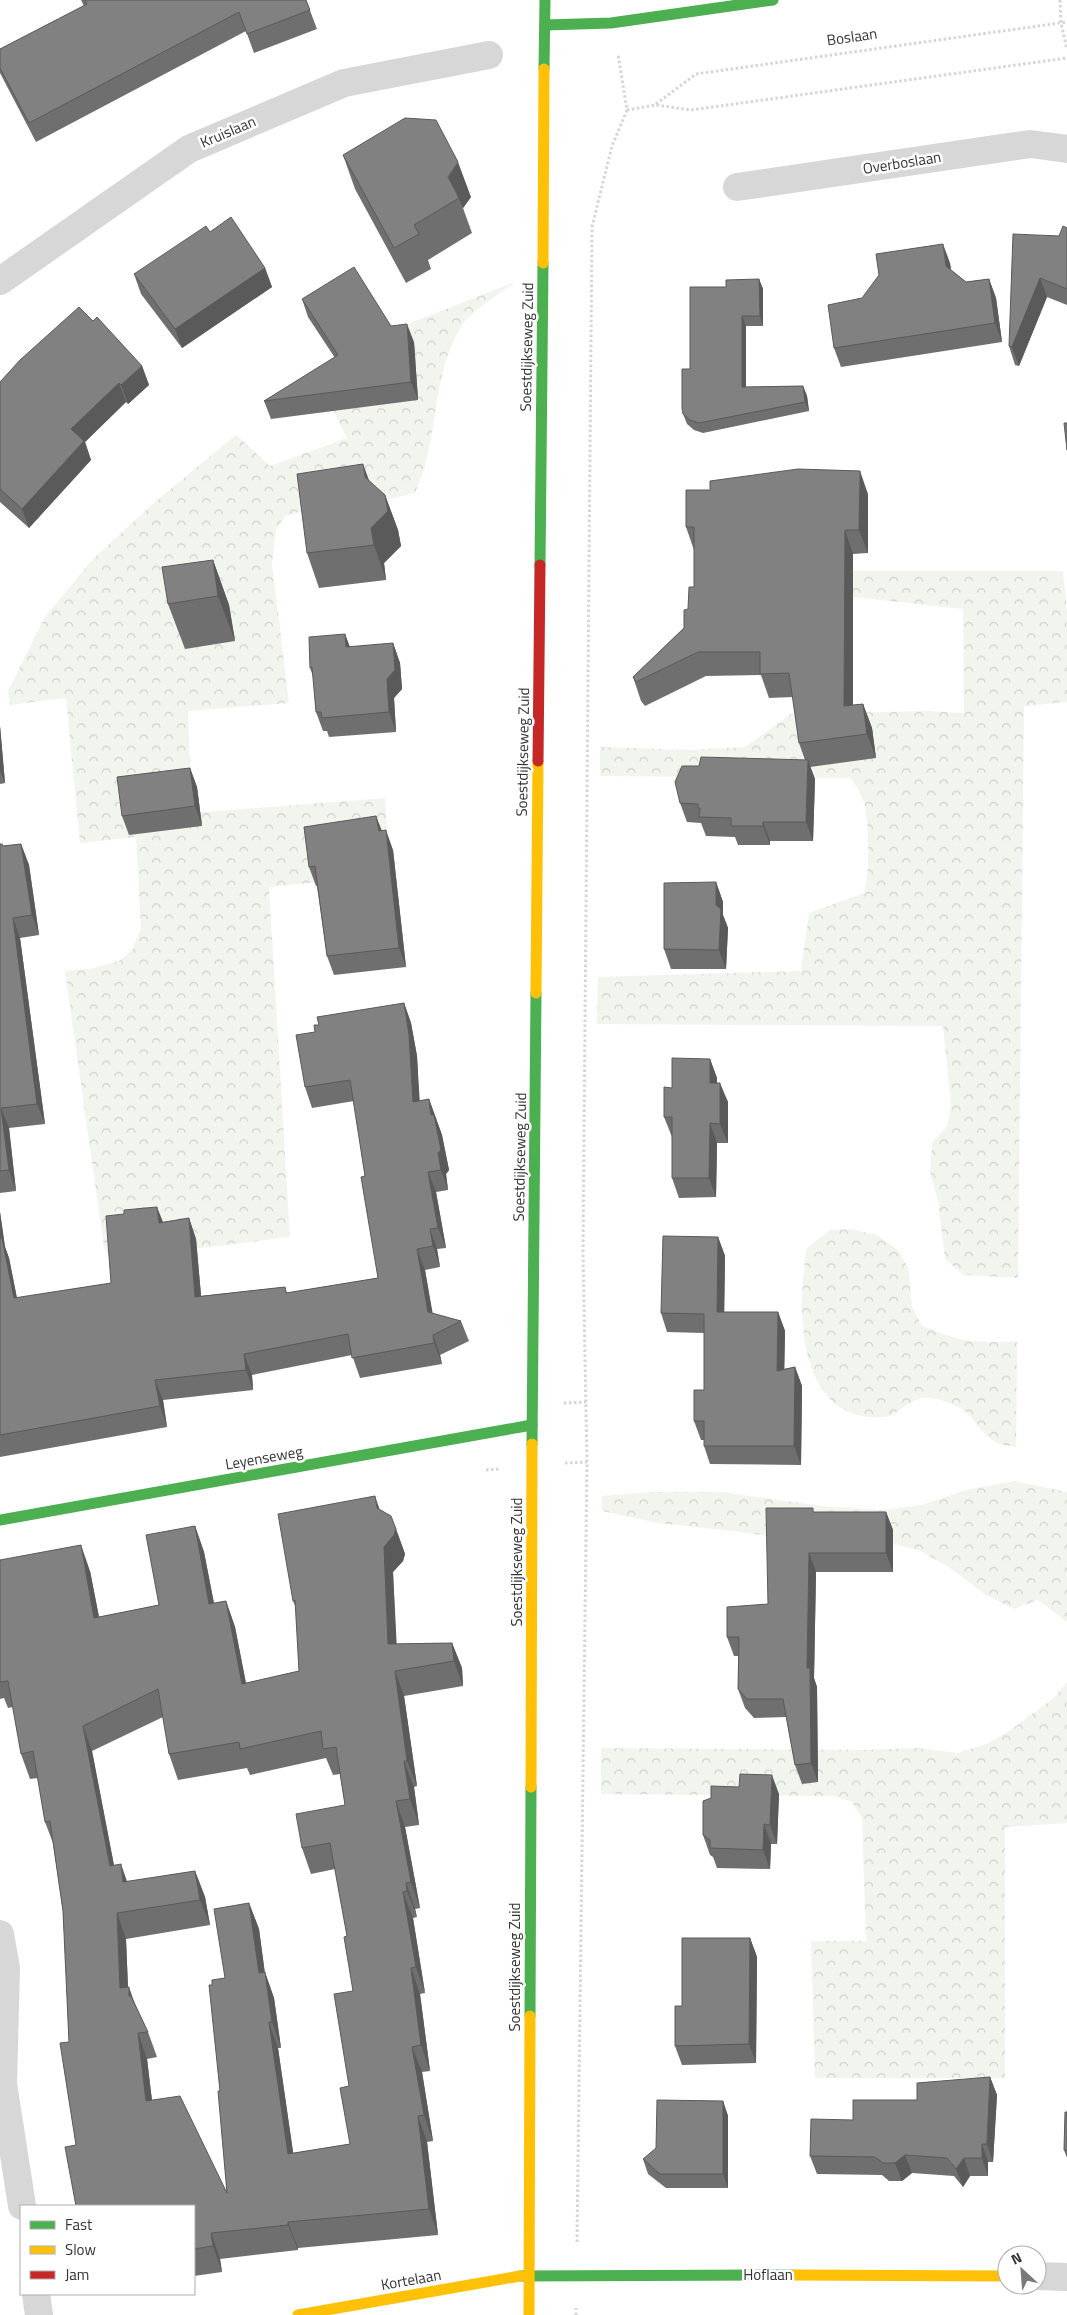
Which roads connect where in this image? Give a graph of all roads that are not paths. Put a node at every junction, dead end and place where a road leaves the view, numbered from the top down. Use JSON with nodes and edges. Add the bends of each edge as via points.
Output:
{"nodes":[{"id":1,"x":545,"y":0,"type":"edge"},
{"id":2,"x":773,"y":0,"type":"edge"},
{"id":3,"x":545,"y":25,"type":"junction"},
{"id":4,"x":489,"y":55,"type":"dead end"},
{"id":5,"x":1067,"y":149,"type":"edge"},
{"id":6,"x":737,"y":188,"type":"dead end"},
{"id":7,"x":0,"y":281,"type":"edge"},
{"id":8,"x":532,"y":1424,"type":"junction"},
{"id":9,"x":0,"y":1520,"type":"edge"},
{"id":10,"x":0,"y":1934,"type":"edge"},
{"id":11,"x":22,"y":2205,"type":"edge"},
{"id":12,"x":529,"y":2274,"type":"junction"},
{"id":13,"x":997,"y":2276,"type":"edge"},
{"id":14,"x":1047,"y":2276,"type":"edge"},
{"id":15,"x":1067,"y":2276,"type":"edge"},
{"id":16,"x":36,"y":2295,"type":"edge"},
{"id":17,"x":39,"y":2315,"type":"edge"},
{"id":18,"x":298,"y":2315,"type":"edge"},
{"id":19,"x":529,"y":2315,"type":"edge"}],
"edges":[{"from":1,"to":3,"type":"main road","name":"Soestdijkseweg Zuid"},
{"from":2,"to":3,"type":"main road","via":[[611,22]]},
{"from":3,"to":8,"type":"main road","name":"Soestdijkseweg Zuid"},
{"from":4,"to":7,"type":"street","name":"Kruislaan","via":[[344,83],[189,149]]},
{"from":5,"to":6,"type":"street","name":"Overboslaan","via":[[1030,144]]},
{"from":8,"to":9,"type":"main road","name":"Leyenseweg"},
{"from":8,"to":12,"type":"main road","name":"Soestdijkseweg Zuid"},
{"from":10,"to":11,"type":"street","via":[[6,1968],[3,2084]]},
{"from":12,"to":13,"type":"main road","name":"Hoflaan"},
{"from":12,"to":18,"type":"main road","name":"Kortelaan"},
{"from":12,"to":19,"type":"main road","name":"Soestdijkseweg Zuid"},
{"from":14,"to":15,"type":"street"},
{"from":16,"to":17,"type":"street"}]}
